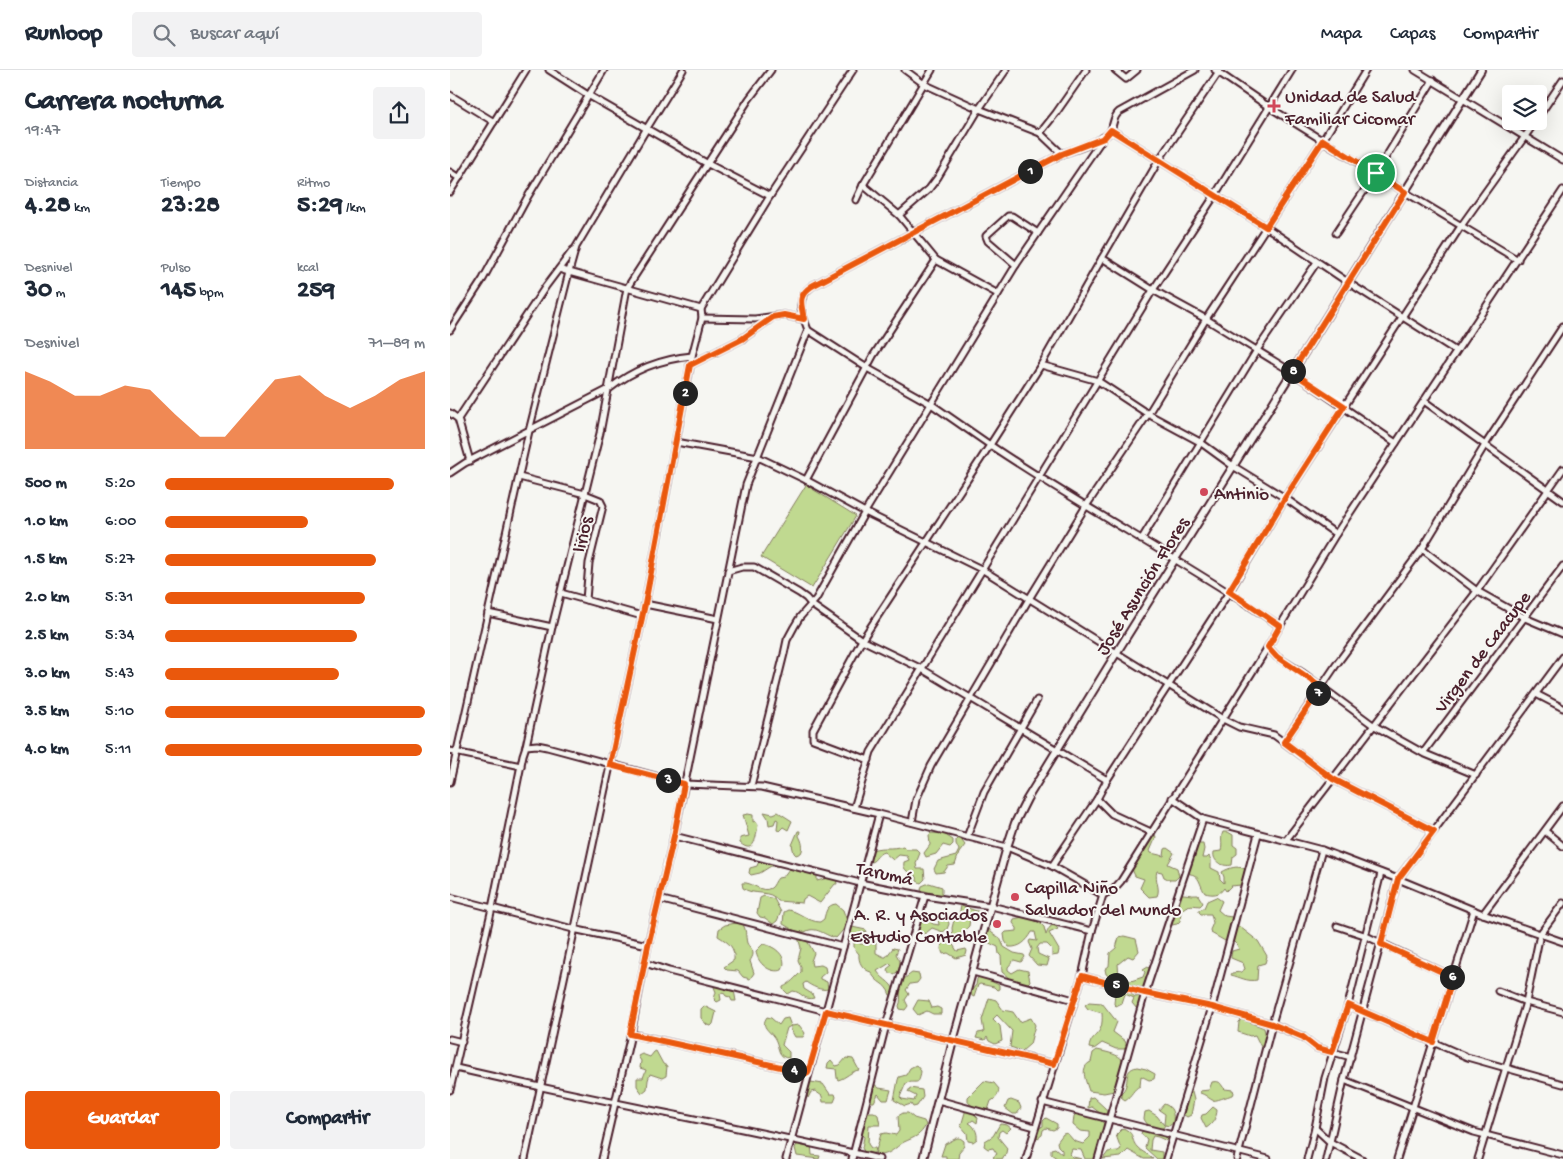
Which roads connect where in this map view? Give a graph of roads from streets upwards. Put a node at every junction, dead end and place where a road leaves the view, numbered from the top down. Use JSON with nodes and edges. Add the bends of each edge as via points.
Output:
{"nodes":[{"id":1,"x":526,"y":70,"type":"edge"},
{"id":2,"x":549,"y":70,"type":"edge"},
{"id":3,"x":604,"y":70,"type":"edge"},
{"id":4,"x":683,"y":70,"type":"edge"},
{"id":5,"x":771,"y":70,"type":"edge"},
{"id":6,"x":853,"y":70,"type":"edge"},
{"id":7,"x":905,"y":70,"type":"edge"},
{"id":8,"x":932,"y":70,"type":"edge"},
{"id":9,"x":1006,"y":70,"type":"edge"},
{"id":10,"x":1086,"y":70,"type":"edge"},
{"id":11,"x":1115,"y":70,"type":"edge"},
{"id":12,"x":1137,"y":70,"type":"edge"},
{"id":13,"x":1195,"y":70,"type":"edge"},
{"id":14,"x":1292,"y":70,"type":"edge"},
{"id":15,"x":1366,"y":70,"type":"edge"},
{"id":16,"x":1415,"y":70,"type":"edge"},
{"id":17,"x":1482,"y":70,"type":"edge"},
{"id":18,"x":1218,"y":71,"type":"edge"},
{"id":19,"x":1433,"y":80,"type":"junction"},
{"id":20,"x":1563,"y":80,"type":"edge"},
{"id":21,"x":924,"y":84,"type":"junction"},
{"id":22,"x":450,"y":95,"type":"edge"},
{"id":23,"x":588,"y":95,"type":"junction"},
{"id":24,"x":1463,"y":98,"type":"junction"},
{"id":25,"x":1547,"y":104,"type":"edge"},
{"id":26,"x":1269,"y":107,"type":"junction"},
{"id":27,"x":979,"y":109,"type":"junction"},
{"id":28,"x":494,"y":122,"type":"junction"},
{"id":29,"x":647,"y":128,"type":"junction"},
{"id":30,"x":1111,"y":130,"type":"junction"},
{"id":31,"x":1530,"y":130,"type":"edge"},
{"id":32,"x":1040,"y":133,"type":"junction"},
{"id":33,"x":1526,"y":136,"type":"junction"},
{"id":34,"x":1104,"y":138,"type":"junction"},
{"id":35,"x":1323,"y":140,"type":"junction"},
{"id":36,"x":1062,"y":154,"type":"junction"},
{"id":37,"x":1160,"y":160,"type":"junction"},
{"id":38,"x":1563,"y":160,"type":"edge"},
{"id":39,"x":708,"y":164,"type":"junction"},
{"id":40,"x":450,"y":172,"type":"edge"},
{"id":41,"x":1376,"y":173,"type":"junction"},
{"id":42,"x":459,"y":178,"type":"junction"},
{"id":43,"x":863,"y":185,"type":"junction"},
{"id":44,"x":1563,"y":190,"type":"edge"},
{"id":45,"x":450,"y":192,"type":"edge"},
{"id":46,"x":1405,"y":192,"type":"junction"},
{"id":47,"x":1215,"y":195,"type":"junction"},
{"id":48,"x":770,"y":196,"type":"junction"},
{"id":49,"x":856,"y":200,"type":"dead end"},
{"id":50,"x":898,"y":215,"type":"junction"},
{"id":51,"x":1461,"y":226,"type":"junction"},
{"id":52,"x":1266,"y":227,"type":"junction"},
{"id":53,"x":913,"y":232,"type":"junction"},
{"id":54,"x":1038,"y":233,"type":"junction"},
{"id":55,"x":1336,"y":233,"type":"dead end"},
{"id":56,"x":576,"y":247,"type":"junction"},
{"id":57,"x":1102,"y":258,"type":"junction"},
{"id":58,"x":936,"y":260,"type":"junction"},
{"id":59,"x":1518,"y":260,"type":"junction"},
{"id":60,"x":1317,"y":262,"type":"junction"},
{"id":61,"x":1016,"y":265,"type":"junction"},
{"id":62,"x":559,"y":268,"type":"junction"},
{"id":63,"x":569,"y":272,"type":"junction"},
{"id":64,"x":1349,"y":283,"type":"junction"},
{"id":65,"x":627,"y":288,"type":"junction"},
{"id":66,"x":1152,"y":290,"type":"junction"},
{"id":67,"x":998,"y":294,"type":"junction"},
{"id":68,"x":701,"y":309,"type":"junction"},
{"id":69,"x":773,"y":317,"type":"junction"},
{"id":70,"x":702,"y":318,"type":"junction"},
{"id":71,"x":1402,"y":318,"type":"junction"},
{"id":72,"x":804,"y":319,"type":"junction"},
{"id":73,"x":1206,"y":319,"type":"junction"},
{"id":74,"x":1563,"y":326,"type":"edge"},
{"id":75,"x":450,"y":330,"type":"edge"},
{"id":76,"x":808,"y":330,"type":"junction"},
{"id":77,"x":1258,"y":350,"type":"junction"},
{"id":78,"x":1456,"y":351,"type":"junction"},
{"id":79,"x":692,"y":356,"type":"junction"},
{"id":80,"x":1041,"y":364,"type":"junction"},
{"id":81,"x":690,"y":365,"type":"junction"},
{"id":82,"x":866,"y":368,"type":"junction"},
{"id":83,"x":1292,"y":372,"type":"junction"},
{"id":84,"x":1098,"y":381,"type":"junction"},
{"id":85,"x":609,"y":389,"type":"junction"},
{"id":86,"x":1424,"y":401,"type":"junction"},
{"id":87,"x":931,"y":404,"type":"junction"},
{"id":88,"x":1344,"y":406,"type":"junction"},
{"id":89,"x":450,"y":414,"type":"edge"},
{"id":90,"x":1148,"y":414,"type":"junction"},
{"id":91,"x":458,"y":419,"type":"junction"},
{"id":92,"x":529,"y":431,"type":"junction"},
{"id":93,"x":676,"y":442,"type":"junction"},
{"id":94,"x":1200,"y":442,"type":"junction"},
{"id":95,"x":1396,"y":443,"type":"junction"},
{"id":96,"x":990,"y":445,"type":"junction"},
{"id":97,"x":1485,"y":445,"type":"junction"},
{"id":98,"x":758,"y":457,"type":"junction"},
{"id":99,"x":470,"y":461,"type":"junction"},
{"id":100,"x":1233,"y":466,"type":"junction"},
{"id":101,"x":1563,"y":469,"type":"edge"},
{"id":102,"x":450,"y":473,"type":"edge"},
{"id":103,"x":519,"y":477,"type":"junction"},
{"id":104,"x":1038,"y":477,"type":"junction"},
{"id":105,"x":806,"y":480,"type":"junction"},
{"id":106,"x":1547,"y":490,"type":"junction"},
{"id":107,"x":585,"y":494,"type":"junction"},
{"id":108,"x":1285,"y":498,"type":"junction"},
{"id":109,"x":1563,"y":501,"type":"edge"},
{"id":110,"x":1086,"y":506,"type":"junction"},
{"id":111,"x":865,"y":512,"type":"junction"},
{"id":112,"x":1336,"y":534,"type":"junction"},
{"id":113,"x":1141,"y":540,"type":"junction"},
{"id":114,"x":927,"y":543,"type":"junction"},
{"id":115,"x":1422,"y":548,"type":"junction"},
{"id":116,"x":1175,"y":560,"type":"junction"},
{"id":117,"x":1563,"y":566,"type":"edge"},
{"id":118,"x":983,"y":570,"type":"junction"},
{"id":119,"x":728,"y":572,"type":"junction"},
{"id":120,"x":1229,"y":591,"type":"junction"},
{"id":121,"x":1477,"y":591,"type":"junction"},
{"id":122,"x":561,"y":594,"type":"junction"},
{"id":123,"x":1029,"y":599,"type":"junction"},
{"id":124,"x":586,"y":600,"type":"junction"},
{"id":125,"x":645,"y":604,"type":"junction"},
{"id":126,"x":812,"y":605,"type":"junction"},
{"id":127,"x":488,"y":613,"type":"junction"},
{"id":128,"x":642,"y":616,"type":"junction"},
{"id":129,"x":1525,"y":618,"type":"junction"},
{"id":130,"x":718,"y":619,"type":"junction"},
{"id":131,"x":1280,"y":626,"type":"junction"},
{"id":132,"x":552,"y":627,"type":"junction"},
{"id":133,"x":1563,"y":634,"type":"edge"},
{"id":134,"x":862,"y":640,"type":"junction"},
{"id":135,"x":1268,"y":647,"type":"junction"},
{"id":136,"x":1116,"y":652,"type":"junction"},
{"id":137,"x":1563,"y":657,"type":"edge"},
{"id":138,"x":922,"y":670,"type":"junction"},
{"id":139,"x":1169,"y":685,"type":"junction"},
{"id":140,"x":1322,"y":687,"type":"junction"},
{"id":141,"x":1536,"y":694,"type":"junction"},
{"id":142,"x":971,"y":698,"type":"junction"},
{"id":143,"x":1036,"y":700,"type":"dead end"},
{"id":144,"x":1563,"y":708,"type":"edge"},
{"id":145,"x":1223,"y":719,"type":"junction"},
{"id":146,"x":1373,"y":725,"type":"junction"},
{"id":147,"x":1020,"y":728,"type":"junction"},
{"id":148,"x":1284,"y":742,"type":"junction"},
{"id":149,"x":526,"y":746,"type":"junction"},
{"id":150,"x":1058,"y":750,"type":"junction"},
{"id":151,"x":450,"y":751,"type":"edge"},
{"id":152,"x":456,"y":753,"type":"junction"},
{"id":153,"x":1423,"y":753,"type":"junction"},
{"id":154,"x":869,"y":760,"type":"junction"},
{"id":155,"x":610,"y":765,"type":"junction"},
{"id":156,"x":521,"y":766,"type":"junction"},
{"id":157,"x":1476,"y":775,"type":"junction"},
{"id":158,"x":1333,"y":779,"type":"junction"},
{"id":159,"x":1107,"y":780,"type":"junction"},
{"id":160,"x":450,"y":782,"type":"edge"},
{"id":161,"x":684,"y":784,"type":"junction"},
{"id":162,"x":752,"y":786,"type":"junction"},
{"id":163,"x":1172,"y":798,"type":"junction"},
{"id":164,"x":1097,"y":799,"type":"junction"},
{"id":165,"x":1563,"y":806,"type":"edge"},
{"id":166,"x":854,"y":808,"type":"junction"},
{"id":167,"x":879,"y":814,"type":"junction"},
{"id":168,"x":1203,"y":819,"type":"junction"},
{"id":169,"x":912,"y":822,"type":"junction"},
{"id":170,"x":1434,"y":831,"type":"junction"},
{"id":171,"x":1545,"y":831,"type":"junction"},
{"id":172,"x":1151,"y":832,"type":"junction"},
{"id":173,"x":1258,"y":834,"type":"junction"},
{"id":174,"x":674,"y":836,"type":"junction"},
{"id":175,"x":966,"y":837,"type":"junction"},
{"id":176,"x":1286,"y":840,"type":"junction"},
{"id":177,"x":1563,"y":846,"type":"edge"},
{"id":178,"x":1007,"y":847,"type":"junction"},
{"id":179,"x":1322,"y":850,"type":"junction"},
{"id":180,"x":1052,"y":866,"type":"junction"},
{"id":181,"x":1381,"y":873,"type":"junction"},
{"id":182,"x":1398,"y":879,"type":"junction"},
{"id":183,"x":860,"y":882,"type":"junction"},
{"id":184,"x":1103,"y":895,"type":"junction"},
{"id":185,"x":450,"y":896,"type":"edge"},
{"id":186,"x":925,"y":896,"type":"junction"},
{"id":187,"x":660,"y":899,"type":"junction"},
{"id":188,"x":1563,"y":903,"type":"edge"},
{"id":189,"x":991,"y":906,"type":"junction"},
{"id":190,"x":492,"y":908,"type":"junction"},
{"id":191,"x":1474,"y":910,"type":"junction"},
{"id":192,"x":1483,"y":914,"type":"junction"},
{"id":193,"x":1337,"y":926,"type":"dead end"},
{"id":194,"x":573,"y":929,"type":"junction"},
{"id":195,"x":1092,"y":931,"type":"junction"},
{"id":196,"x":1540,"y":934,"type":"junction"},
{"id":197,"x":1364,"y":935,"type":"junction"},
{"id":198,"x":1563,"y":942,"type":"edge"},
{"id":199,"x":1381,"y":944,"type":"junction"},
{"id":200,"x":648,"y":946,"type":"junction"},
{"id":201,"x":843,"y":947,"type":"junction"},
{"id":202,"x":645,"y":963,"type":"junction"},
{"id":203,"x":973,"y":972,"type":"junction"},
{"id":204,"x":1082,"y":976,"type":"junction"},
{"id":205,"x":1453,"y":977,"type":"junction"},
{"id":206,"x":1498,"y":991,"type":"dead end"},
{"id":207,"x":1145,"y":993,"type":"junction"},
{"id":208,"x":1074,"y":1000,"type":"junction"},
{"id":209,"x":1526,"y":1002,"type":"junction"},
{"id":210,"x":1348,"y":1005,"type":"junction"},
{"id":211,"x":1212,"y":1007,"type":"junction"},
{"id":212,"x":826,"y":1011,"type":"junction"},
{"id":213,"x":1363,"y":1011,"type":"junction"},
{"id":214,"x":1563,"y":1012,"type":"edge"},
{"id":215,"x":1272,"y":1024,"type":"junction"},
{"id":216,"x":886,"y":1025,"type":"junction"},
{"id":217,"x":630,"y":1034,"type":"junction"},
{"id":218,"x":450,"y":1039,"type":"edge"},
{"id":219,"x":953,"y":1041,"type":"junction"},
{"id":220,"x":462,"y":1042,"type":"junction"},
{"id":221,"x":1433,"y":1042,"type":"junction"},
{"id":222,"x":1332,"y":1052,"type":"junction"},
{"id":223,"x":1351,"y":1057,"type":"junction"},
{"id":224,"x":1054,"y":1064,"type":"junction"},
{"id":225,"x":456,"y":1068,"type":"junction"},
{"id":226,"x":1507,"y":1069,"type":"junction"},
{"id":227,"x":808,"y":1073,"type":"junction"},
{"id":228,"x":1344,"y":1080,"type":"junction"},
{"id":229,"x":1563,"y":1084,"type":"edge"},
{"id":230,"x":540,"y":1087,"type":"junction"},
{"id":231,"x":450,"y":1090,"type":"edge"},
{"id":232,"x":938,"y":1100,"type":"junction"},
{"id":233,"x":615,"y":1102,"type":"junction"},
{"id":234,"x":1042,"y":1102,"type":"junction"},
{"id":235,"x":1413,"y":1107,"type":"junction"},
{"id":236,"x":1109,"y":1118,"type":"junction"},
{"id":237,"x":1035,"y":1127,"type":"junction"},
{"id":238,"x":1315,"y":1128,"type":"junction"},
{"id":239,"x":1173,"y":1134,"type":"junction"},
{"id":240,"x":1485,"y":1134,"type":"junction"},
{"id":241,"x":790,"y":1138,"type":"junction"},
{"id":242,"x":1330,"y":1142,"type":"junction"},
{"id":243,"x":1239,"y":1153,"type":"junction"},
{"id":244,"x":1563,"y":1154,"type":"edge"},
{"id":245,"x":852,"y":1156,"type":"edge"},
{"id":246,"x":524,"y":1159,"type":"edge"},
{"id":247,"x":602,"y":1159,"type":"edge"},
{"id":248,"x":786,"y":1159,"type":"edge"},
{"id":249,"x":879,"y":1159,"type":"edge"},
{"id":250,"x":922,"y":1159,"type":"edge"},
{"id":251,"x":1026,"y":1159,"type":"edge"},
{"id":252,"x":1098,"y":1159,"type":"edge"},
{"id":253,"x":1166,"y":1159,"type":"edge"},
{"id":254,"x":1238,"y":1159,"type":"edge"},
{"id":255,"x":1268,"y":1159,"type":"edge"},
{"id":256,"x":1307,"y":1159,"type":"edge"},
{"id":257,"x":1326,"y":1159,"type":"edge"},
{"id":258,"x":1362,"y":1159,"type":"edge"},
{"id":259,"x":1397,"y":1159,"type":"edge"},
{"id":260,"x":1478,"y":1159,"type":"edge"}],
"edges":[{"from":1,"to":28,"type":"street"},
{"from":2,"to":23,"type":"street"},
{"from":3,"to":23,"type":"street"},
{"from":4,"to":29,"type":"street"},
{"from":5,"to":39,"type":"street"},
{"from":6,"to":48,"type":"street"},
{"from":7,"to":21,"type":"street"},
{"from":8,"to":21,"type":"street"},
{"from":9,"to":27,"type":"street"},
{"from":10,"to":32,"type":"street"},
{"from":11,"to":12,"type":"street","via":[[1126,79]]},
{"from":13,"to":30,"type":"street","via":[[1119,112]]},
{"from":14,"to":26,"type":"street"},
{"from":15,"to":35,"type":"street"},
{"from":16,"to":19,"type":"street"},
{"from":17,"to":24,"type":"street","name":"José Asunción Flores"},
{"from":18,"to":26,"type":"street"},
{"from":18,"to":37,"type":"street"},
{"from":19,"to":24,"type":"street"},
{"from":19,"to":41,"type":"street"},
{"from":20,"to":25,"type":"street"},
{"from":21,"to":27,"type":"street"},
{"from":21,"to":43,"type":"street"},
{"from":22,"to":28,"type":"street"},
{"from":23,"to":29,"type":"street"},
{"from":23,"to":75,"type":"street","via":[[483,279]]},
{"from":24,"to":33,"type":"street"},
{"from":24,"to":46,"type":"street","name":"José Asunción Flores"},
{"from":26,"to":35,"type":"street"},
{"from":26,"to":47,"type":"street"},
{"from":27,"to":32,"type":"street"},
{"from":27,"to":50,"type":"street","via":[[929,189]]},
{"from":28,"to":42,"type":"street"},
{"from":29,"to":39,"type":"street"},
{"from":29,"to":56,"type":"street"},
{"from":30,"to":34,"type":"street"},
{"from":30,"to":37,"type":"street"},
{"from":31,"to":33,"type":"street"},
{"from":32,"to":36,"type":"street"},
{"from":33,"to":38,"type":"street"},
{"from":33,"to":51,"type":"street"},
{"from":34,"to":36,"type":"street"},
{"from":34,"to":54,"type":"street"},
{"from":35,"to":41,"type":"street"},
{"from":35,"to":52,"type":"street"},
{"from":36,"to":53,"type":"street"},
{"from":37,"to":47,"type":"street"},
{"from":37,"to":57,"type":"street"},
{"from":39,"to":48,"type":"street"},
{"from":39,"to":65,"type":"street"},
{"from":40,"to":42,"type":"street"},
{"from":41,"to":46,"type":"street"},
{"from":41,"to":55,"type":"street"},
{"from":42,"to":45,"type":"street"},
{"from":43,"to":49,"type":"street"},
{"from":43,"to":50,"type":"street"},
{"from":44,"to":59,"type":"street"},
{"from":46,"to":51,"type":"street"},
{"from":46,"to":64,"type":"street","name":"José Asunción Flores"},
{"from":47,"to":52,"type":"street"},
{"from":47,"to":66,"type":"street"},
{"from":48,"to":68,"type":"street"},
{"from":50,"to":53,"type":"street"},
{"from":51,"to":59,"type":"street"},
{"from":51,"to":71,"type":"street"},
{"from":52,"to":60,"type":"street"},
{"from":52,"to":73,"type":"street"},
{"from":53,"to":58,"type":"street"},
{"from":53,"to":72,"type":"street","via":[[804,291],[801,300]]},
{"from":54,"to":61,"type":"street"},
{"from":54,"to":61,"type":"street","via":[[1008,216],[986,236]]},
{"from":56,"to":62,"type":"street"},
{"from":56,"to":63,"type":"street"},
{"from":57,"to":66,"type":"street"},
{"from":57,"to":80,"type":"street"},
{"from":58,"to":67,"type":"street"},
{"from":58,"to":82,"type":"street"},
{"from":59,"to":78,"type":"street"},
{"from":60,"to":64,"type":"street"},
{"from":60,"to":77,"type":"street"},
{"from":61,"to":67,"type":"street"},
{"from":62,"to":63,"type":"street"},
{"from":62,"to":91,"type":"street"},
{"from":63,"to":65,"type":"street"},
{"from":63,"to":92,"type":"street"},
{"from":64,"to":71,"type":"street"},
{"from":64,"to":83,"type":"street","name":"José Asunción Flores"},
{"from":65,"to":68,"type":"street"},
{"from":65,"to":85,"type":"street"},
{"from":66,"to":73,"type":"street"},
{"from":66,"to":84,"type":"street"},
{"from":67,"to":87,"type":"street"},
{"from":68,"to":70,"type":"street"},
{"from":69,"to":70,"type":"street"},
{"from":69,"to":72,"type":"street","via":[[784,315]]},
{"from":69,"to":81,"type":"street","via":[[742,339]]},
{"from":70,"to":79,"type":"street"},
{"from":71,"to":78,"type":"street"},
{"from":71,"to":88,"type":"street"},
{"from":72,"to":76,"type":"street"},
{"from":73,"to":77,"type":"street"},
{"from":73,"to":90,"type":"street"},
{"from":74,"to":97,"type":"street"},
{"from":76,"to":82,"type":"street"},
{"from":76,"to":98,"type":"street"},
{"from":77,"to":83,"type":"street"},
{"from":77,"to":94,"type":"street"},
{"from":78,"to":86,"type":"street"},
{"from":79,"to":81,"type":"street"},
{"from":79,"to":85,"type":"street","via":[[658,362]]},
{"from":80,"to":84,"type":"street"},
{"from":80,"to":96,"type":"street"},
{"from":81,"to":93,"type":"street"},
{"from":82,"to":87,"type":"street"},
{"from":82,"to":105,"type":"street"},
{"from":83,"to":88,"type":"street"},
{"from":83,"to":100,"type":"street","name":"José Asunción Flores"},
{"from":84,"to":90,"type":"street"},
{"from":84,"to":104,"type":"street"},
{"from":85,"to":92,"type":"street"},
{"from":85,"to":107,"type":"street"},
{"from":86,"to":95,"type":"street"},
{"from":86,"to":97,"type":"street"},
{"from":87,"to":96,"type":"street"},
{"from":87,"to":111,"type":"street"},
{"from":88,"to":95,"type":"street"},
{"from":88,"to":108,"type":"street"},
{"from":89,"to":91,"type":"street"},
{"from":90,"to":94,"type":"street"},
{"from":90,"to":110,"type":"street"},
{"from":91,"to":99,"type":"street"},
{"from":92,"to":99,"type":"street"},
{"from":92,"to":103,"type":"street"},
{"from":93,"to":98,"type":"street"},
{"from":93,"to":125,"type":"street"},
{"from":94,"to":100,"type":"street"},
{"from":94,"to":113,"type":"street"},
{"from":95,"to":112,"type":"street"},
{"from":96,"to":104,"type":"street"},
{"from":96,"to":114,"type":"street"},
{"from":97,"to":106,"type":"street"},
{"from":97,"to":115,"type":"street"},
{"from":98,"to":105,"type":"street"},
{"from":98,"to":119,"type":"street","via":[[746,484]]},
{"from":99,"to":102,"type":"street"},
{"from":100,"to":108,"type":"street"},
{"from":100,"to":116,"type":"street","name":"José Asunción Flores"},
{"from":101,"to":106,"type":"street"},
{"from":103,"to":107,"type":"street","name":"lirios"},
{"from":103,"to":127,"type":"street"},
{"from":104,"to":110,"type":"street"},
{"from":104,"to":118,"type":"street"},
{"from":105,"to":111,"type":"street"},
{"from":106,"to":109,"type":"street"},
{"from":106,"to":121,"type":"street"},
{"from":107,"to":122,"type":"street"},
{"from":107,"to":124,"type":"street","name":"lirios","via":[[600,500],[603,506],[589,563]]},
{"from":108,"to":112,"type":"street"},
{"from":108,"to":120,"type":"street"},
{"from":110,"to":113,"type":"street"},
{"from":110,"to":123,"type":"street"},
{"from":111,"to":114,"type":"street"},
{"from":111,"to":126,"type":"street"},
{"from":112,"to":131,"type":"street"},
{"from":113,"to":116,"type":"street"},
{"from":114,"to":118,"type":"street"},
{"from":114,"to":134,"type":"street"},
{"from":115,"to":121,"type":"street"},
{"from":115,"to":140,"type":"street"},
{"from":116,"to":120,"type":"street"},
{"from":116,"to":136,"type":"street","name":"José Asunción Flores"},
{"from":117,"to":129,"type":"street","name":"Virgen de Caacupe"},
{"from":118,"to":123,"type":"street"},
{"from":118,"to":138,"type":"street"},
{"from":119,"to":126,"type":"street","via":[[754,567],[799,593]]},
{"from":119,"to":130,"type":"street"},
{"from":120,"to":131,"type":"street"},
{"from":120,"to":139,"type":"street"},
{"from":121,"to":129,"type":"street"},
{"from":121,"to":146,"type":"street"},
{"from":122,"to":124,"type":"street"},
{"from":122,"to":132,"type":"street"},
{"from":123,"to":136,"type":"street"},
{"from":123,"to":142,"type":"street"},
{"from":124,"to":128,"type":"street"},
{"from":125,"to":128,"type":"street"},
{"from":125,"to":130,"type":"street"},
{"from":126,"to":134,"type":"street"},
{"from":126,"to":162,"type":"street","via":[[800,616],[787,640]]},
{"from":127,"to":132,"type":"street"},
{"from":127,"to":152,"type":"street"},
{"from":128,"to":155,"type":"street"},
{"from":129,"to":133,"type":"street"},
{"from":129,"to":153,"type":"street","name":"Virgen de Caacupe"},
{"from":130,"to":161,"type":"street"},
{"from":131,"to":135,"type":"street"},
{"from":132,"to":149,"type":"street"},
{"from":134,"to":138,"type":"street"},
{"from":134,"to":154,"type":"street","via":[[812,734],[813,739]]},
{"from":135,"to":140,"type":"street","via":[[1277,657]]},
{"from":135,"to":145,"type":"street"},
{"from":136,"to":139,"type":"street"},
{"from":136,"to":150,"type":"street","name":"José Asunción Flores"},
{"from":137,"to":141,"type":"street"},
{"from":138,"to":142,"type":"street"},
{"from":138,"to":154,"type":"street"},
{"from":139,"to":145,"type":"street"},
{"from":139,"to":159,"type":"street"},
{"from":140,"to":146,"type":"street"},
{"from":140,"to":148,"type":"street"},
{"from":141,"to":144,"type":"street"},
{"from":141,"to":157,"type":"street"},
{"from":142,"to":147,"type":"street"},
{"from":142,"to":169,"type":"street","via":[[931,766],[916,800]]},
{"from":143,"to":147,"type":"street"},
{"from":145,"to":148,"type":"street","via":[[1239,727],[1274,735]]},
{"from":145,"to":163,"type":"street"},
{"from":146,"to":153,"type":"street"},
{"from":146,"to":158,"type":"street"},
{"from":147,"to":150,"type":"street"},
{"from":147,"to":175,"type":"street","via":[[984,792]]},
{"from":148,"to":158,"type":"street"},
{"from":149,"to":155,"type":"street","via":[[547,748]]},
{"from":149,"to":156,"type":"street"},
{"from":150,"to":159,"type":"street"},
{"from":150,"to":178,"type":"street","name":"José Asunción Flores","via":[[1027,799]]},
{"from":151,"to":152,"type":"street"},
{"from":152,"to":156,"type":"street"},
{"from":152,"to":160,"type":"street"},
{"from":153,"to":157,"type":"street"},
{"from":154,"to":166,"type":"street"},
{"from":155,"to":161,"type":"street"},
{"from":155,"to":194,"type":"street"},
{"from":156,"to":190,"type":"street"},
{"from":157,"to":170,"type":"street"},
{"from":158,"to":170,"type":"street"},
{"from":158,"to":176,"type":"street"},
{"from":159,"to":164,"type":"street"},
{"from":161,"to":162,"type":"street"},
{"from":161,"to":174,"type":"street"},
{"from":162,"to":166,"type":"street"},
{"from":163,"to":168,"type":"street"},
{"from":163,"to":172,"type":"street"},
{"from":164,"to":172,"type":"street","via":[[1112,814]]},
{"from":164,"to":180,"type":"street"},
{"from":165,"to":171,"type":"street"},
{"from":166,"to":167,"type":"street"},
{"from":167,"to":169,"type":"street"},
{"from":167,"to":183,"type":"street"},
{"from":168,"to":173,"type":"street"},
{"from":168,"to":207,"type":"street"},
{"from":169,"to":175,"type":"street"},
{"from":170,"to":182,"type":"street"},
{"from":171,"to":177,"type":"street"},
{"from":171,"to":192,"type":"street"},
{"from":172,"to":184,"type":"street","via":[[1121,881]]},
{"from":173,"to":176,"type":"street"},
{"from":173,"to":211,"type":"street"},
{"from":174,"to":183,"type":"street","name":"Tarumá"},
{"from":174,"to":187,"type":"street"},
{"from":175,"to":178,"type":"street"},
{"from":176,"to":179,"type":"street"},
{"from":178,"to":180,"type":"street"},
{"from":178,"to":189,"type":"street","name":"José Asunción Flores"},
{"from":179,"to":181,"type":"street"},
{"from":179,"to":215,"type":"street"},
{"from":180,"to":184,"type":"street"},
{"from":181,"to":182,"type":"street"},
{"from":181,"to":197,"type":"street"},
{"from":182,"to":191,"type":"street"},
{"from":182,"to":199,"type":"street"},
{"from":183,"to":186,"type":"street","name":"Tarumá"},
{"from":183,"to":201,"type":"street"},
{"from":184,"to":195,"type":"street"},
{"from":185,"to":190,"type":"street"},
{"from":186,"to":189,"type":"street","name":"Tarumá"},
{"from":186,"to":216,"type":"street"},
{"from":187,"to":200,"type":"street"},
{"from":187,"to":201,"type":"street"},
{"from":188,"to":196,"type":"street"},
{"from":189,"to":195,"type":"street","name":"Tarumá"},
{"from":189,"to":203,"type":"street","name":"José Asunción Flores"},
{"from":190,"to":194,"type":"street"},
{"from":190,"to":220,"type":"street"},
{"from":191,"to":192,"type":"street"},
{"from":191,"to":205,"type":"street"},
{"from":192,"to":196,"type":"street"},
{"from":193,"to":197,"type":"street"},
{"from":194,"to":200,"type":"street"},
{"from":194,"to":230,"type":"street"},
{"from":195,"to":204,"type":"street"},
{"from":196,"to":198,"type":"street"},
{"from":196,"to":209,"type":"street"},
{"from":197,"to":199,"type":"street"},
{"from":197,"to":210,"type":"street"},
{"from":199,"to":205,"type":"street"},
{"from":199,"to":213,"type":"street"},
{"from":200,"to":202,"type":"street"},
{"from":201,"to":212,"type":"street"},
{"from":202,"to":212,"type":"street"},
{"from":202,"to":217,"type":"street"},
{"from":203,"to":208,"type":"street"},
{"from":203,"to":219,"type":"street","name":"José Asunción Flores"},
{"from":204,"to":207,"type":"street"},
{"from":204,"to":208,"type":"street"},
{"from":205,"to":221,"type":"street"},
{"from":206,"to":209,"type":"street"},
{"from":207,"to":211,"type":"street"},
{"from":207,"to":236,"type":"street"},
{"from":208,"to":224,"type":"street"},
{"from":209,"to":214,"type":"street"},
{"from":209,"to":226,"type":"street"},
{"from":210,"to":213,"type":"street"},
{"from":210,"to":222,"type":"street"},
{"from":211,"to":215,"type":"street"},
{"from":211,"to":239,"type":"street"},
{"from":212,"to":216,"type":"street"},
{"from":212,"to":227,"type":"street"},
{"from":213,"to":221,"type":"street"},
{"from":213,"to":223,"type":"street"},
{"from":215,"to":222,"type":"street","via":[[1303,1037],[1317,1048]]},
{"from":215,"to":243,"type":"street"},
{"from":216,"to":219,"type":"street"},
{"from":216,"to":245,"type":"street"},
{"from":217,"to":227,"type":"street"},
{"from":217,"to":233,"type":"street"},
{"from":218,"to":220,"type":"street"},
{"from":219,"to":224,"type":"street"},
{"from":219,"to":232,"type":"street","name":"José Asunción Flores"},
{"from":220,"to":225,"type":"street"},
{"from":221,"to":226,"type":"street"},
{"from":221,"to":235,"type":"street"},
{"from":222,"to":223,"type":"street"},
{"from":222,"to":238,"type":"street"},
{"from":223,"to":228,"type":"street"},
{"from":224,"to":234,"type":"street"},
{"from":225,"to":230,"type":"street"},
{"from":225,"to":231,"type":"street"},
{"from":226,"to":229,"type":"street"},
{"from":226,"to":240,"type":"street"},
{"from":227,"to":241,"type":"street"},
{"from":228,"to":235,"type":"street"},
{"from":228,"to":242,"type":"street"},
{"from":230,"to":233,"type":"street"},
{"from":230,"to":246,"type":"street"},
{"from":232,"to":237,"type":"street"},
{"from":232,"to":250,"type":"street","name":"José Asunción Flores"},
{"from":233,"to":241,"type":"street"},
{"from":233,"to":247,"type":"street"},
{"from":234,"to":236,"type":"street"},
{"from":234,"to":237,"type":"street"},
{"from":235,"to":240,"type":"street"},
{"from":235,"to":259,"type":"street"},
{"from":236,"to":239,"type":"street"},
{"from":236,"to":252,"type":"street"},
{"from":237,"to":251,"type":"street"},
{"from":238,"to":242,"type":"street"},
{"from":238,"to":256,"type":"street"},
{"from":239,"to":243,"type":"street"},
{"from":239,"to":253,"type":"street"},
{"from":240,"to":244,"type":"street"},
{"from":240,"to":260,"type":"street"},
{"from":241,"to":245,"type":"street"},
{"from":241,"to":248,"type":"street"},
{"from":242,"to":257,"type":"street"},
{"from":242,"to":258,"type":"street"},
{"from":243,"to":254,"type":"street"},
{"from":243,"to":255,"type":"street"},
{"from":245,"to":249,"type":"street"}]}
